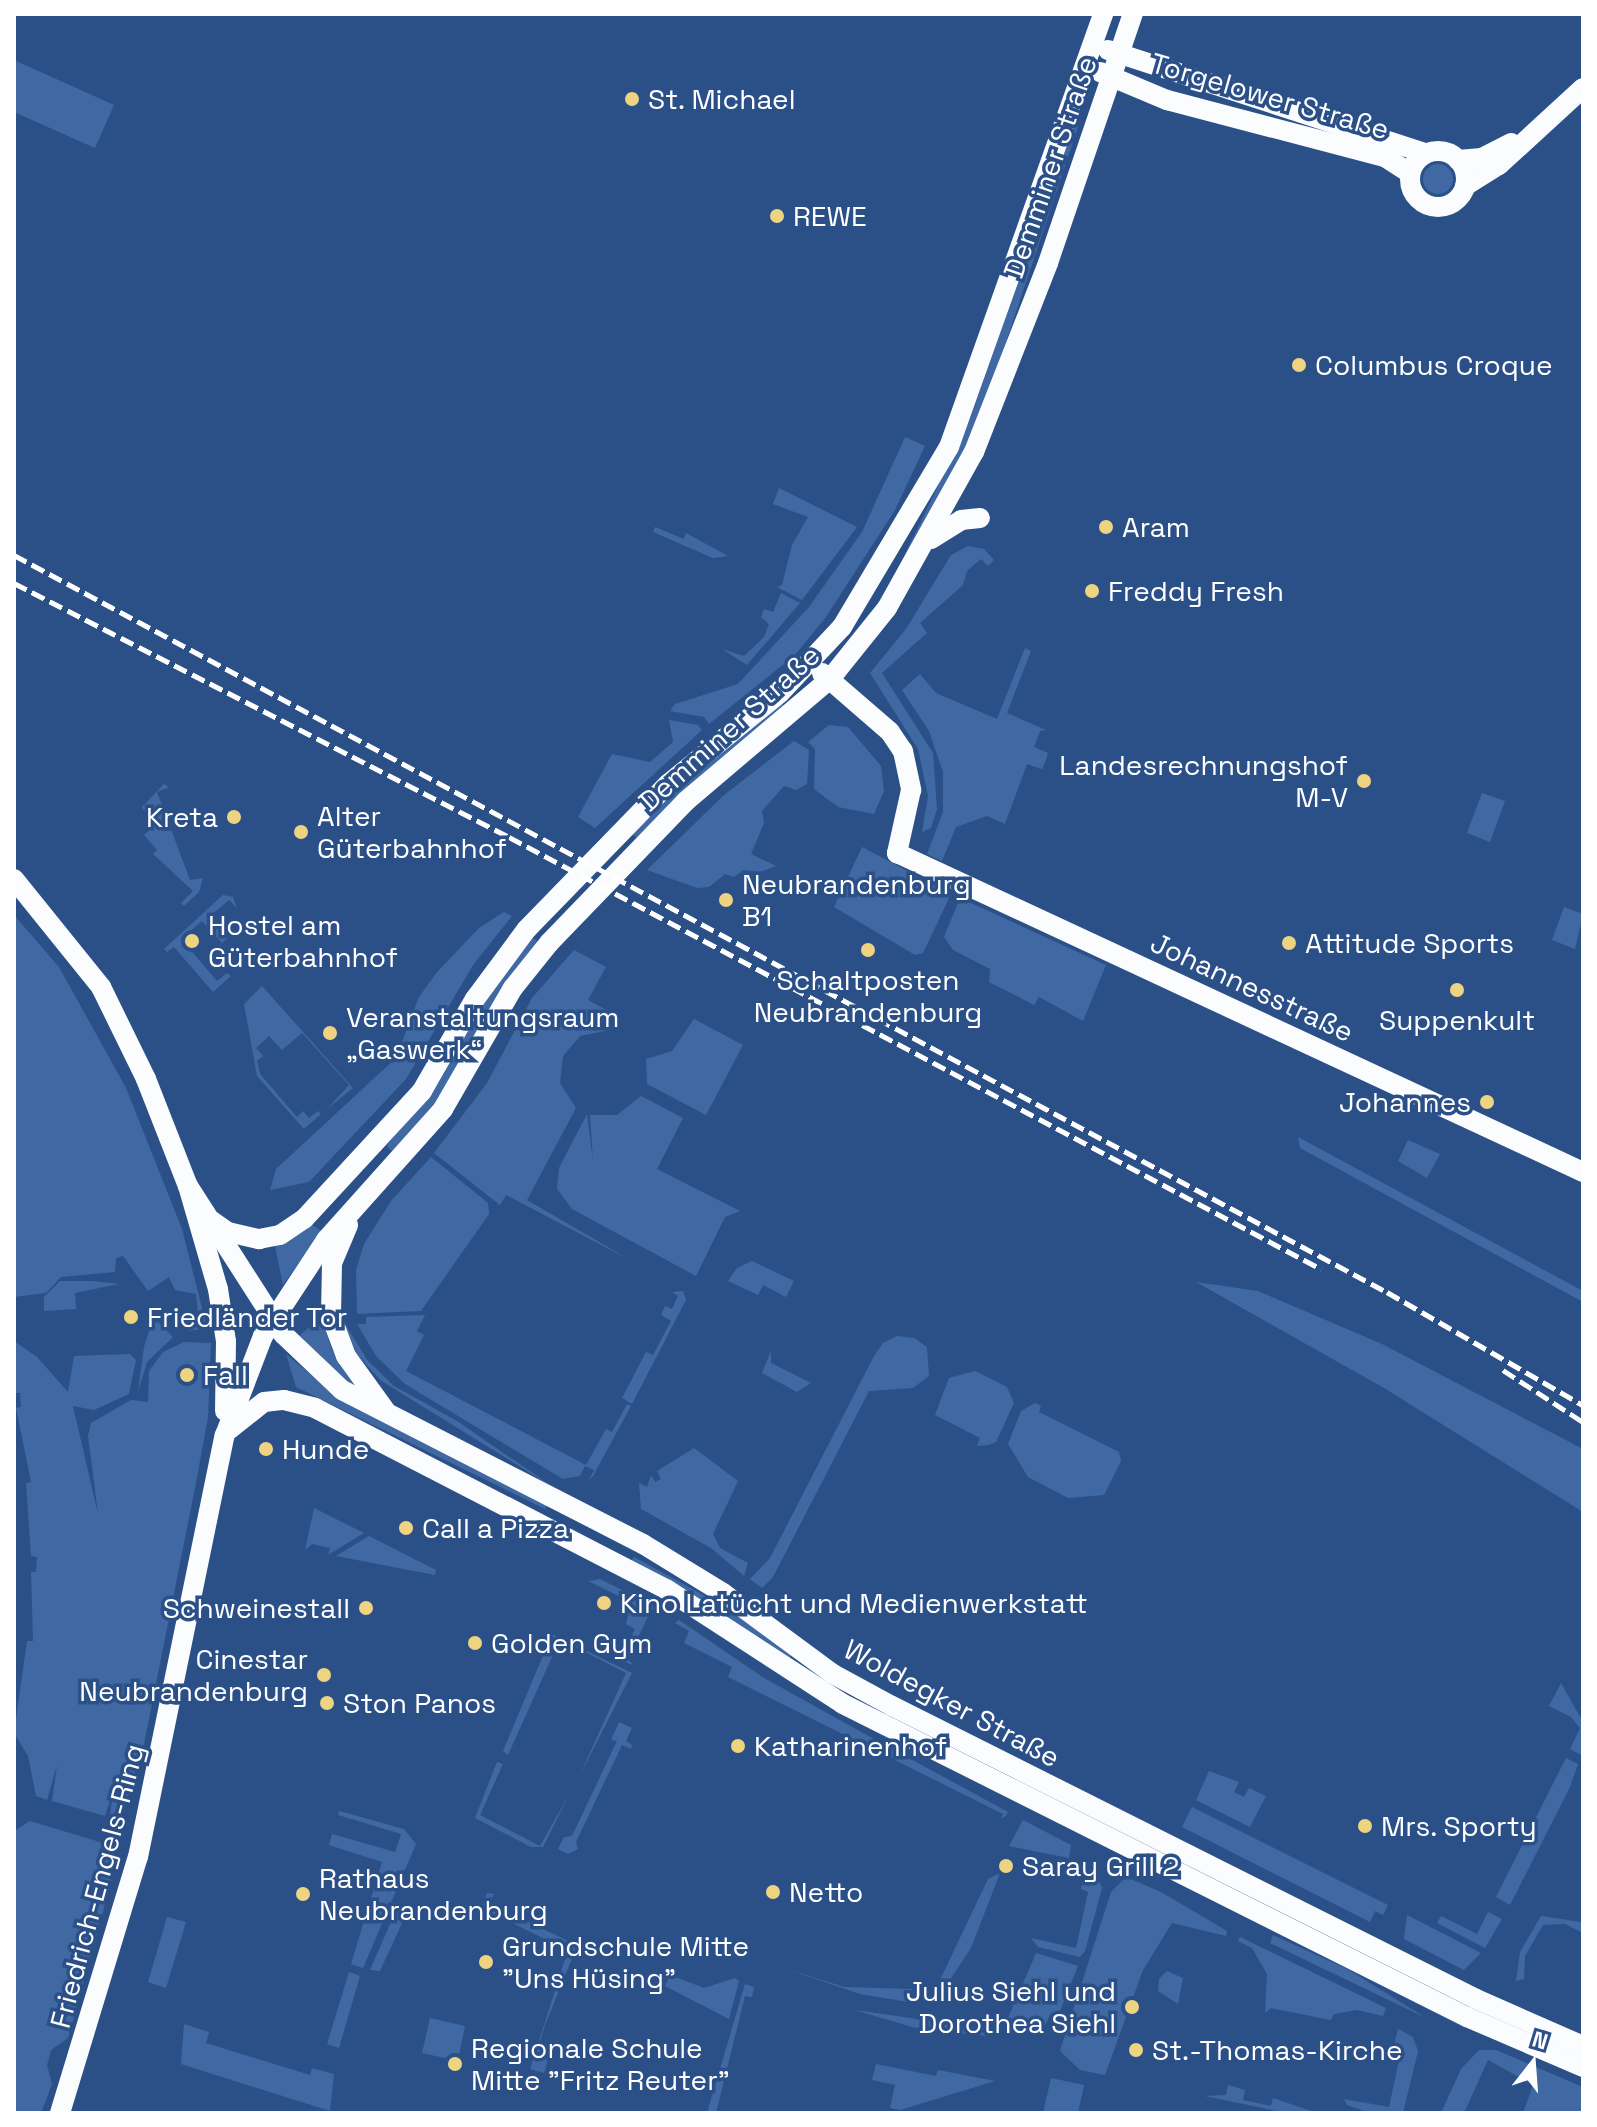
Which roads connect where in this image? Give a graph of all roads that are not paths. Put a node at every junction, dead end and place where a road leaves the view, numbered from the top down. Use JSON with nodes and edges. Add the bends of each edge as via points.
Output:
{"nodes":[{"id":1,"x":1103,"y":14,"type":"edge"},
{"id":2,"x":1133,"y":14,"type":"edge"},
{"id":3,"x":1093,"y":44,"type":"junction"},
{"id":4,"x":1119,"y":54,"type":"junction"},
{"id":5,"x":1085,"y":66,"type":"junction"},
{"id":6,"x":1111,"y":77,"type":"junction"},
{"id":7,"x":1583,"y":88,"type":"edge"},
{"id":8,"x":1529,"y":134,"type":"junction"},
{"id":9,"x":1425,"y":153,"type":"junction"},
{"id":10,"x":1458,"y":160,"type":"junction"},
{"id":11,"x":1410,"y":173,"type":"junction"},
{"id":12,"x":1465,"y":186,"type":"junction"},
{"id":13,"x":980,"y":518,"type":"dead end"},
{"id":14,"x":928,"y":541,"type":"junction"},
{"id":15,"x":811,"y":663,"type":"junction"},
{"id":16,"x":830,"y":679,"type":"junction"},
{"id":17,"x":14,"y":879,"type":"edge"},
{"id":18,"x":1583,"y":1172,"type":"edge"},
{"id":19,"x":188,"y":1186,"type":"junction"},
{"id":20,"x":365,"y":1196,"type":"junction"},
{"id":21,"x":207,"y":1215,"type":"junction"},
{"id":22,"x":272,"y":1319,"type":"junction"},
{"id":23,"x":390,"y":1416,"type":"junction"},
{"id":24,"x":225,"y":1435,"type":"junction"},
{"id":25,"x":596,"y":1520,"type":"junction"},
{"id":26,"x":582,"y":1545,"type":"junction"},
{"id":27,"x":1583,"y":2046,"type":"edge"},
{"id":28,"x":1583,"y":2067,"type":"edge"},
{"id":29,"x":60,"y":2113,"type":"edge"}],
"edges":[{"from":1,"to":3,"type":"main road","name":"Demminer Straße"},
{"from":2,"to":4,"type":"main road","name":"Demminer Straße"},
{"from":3,"to":4,"type":"main road","name":"Torgelower Straße"},
{"from":3,"to":5,"type":"main road","name":"Demminer Straße"},
{"from":4,"to":6,"type":"main road","name":"Demminer Straße"},
{"from":4,"to":9,"type":"main road","name":"Torgelower Straße"},
{"from":5,"to":6,"type":"main road","name":"Torgelower Straße"},
{"from":5,"to":15,"type":"main road","name":"Demminer Straße","via":[[949,447],[880,569]]},
{"from":6,"to":11,"type":"main road","name":"Torgelower Straße","via":[[1167,100],[1385,157]]},
{"from":6,"to":14,"type":"main road","name":"Demminer Straße","via":[[994,403]]},
{"from":7,"to":8,"type":"main road"},
{"from":8,"to":10,"type":"main road","via":[[1482,158]]},
{"from":8,"to":12,"type":"main road","via":[[1499,165]]},
{"from":9,"to":10,"type":"main road","via":[[1443,151]]},
{"from":9,"to":11,"type":"main road"},
{"from":10,"to":12,"type":"main road"},
{"from":11,"to":12,"type":"main road","via":[[1416,198],[1434,207],[1454,202]]},
{"from":13,"to":14,"type":"main road","via":[[961,520]]},
{"from":14,"to":16,"type":"main road","name":"Demminer Straße","via":[[887,608]]},
{"from":15,"to":16,"type":"main road"},
{"from":15,"to":21,"type":"main road","name":"Demminer Straße","via":[[612,838],[526,930],[483,986],[422,1091],[304,1219],[280,1235],[259,1239],[228,1232]]},
{"from":16,"to":18,"type":"main road","name":"Johannesstraße","via":[[890,732],[903,751],[911,790],[897,853]]},
{"from":16,"to":20,"type":"main road","name":"Demminer Straße","via":[[718,772],[549,943],[513,988],[443,1109]]},
{"from":17,"to":19,"type":"main road","name":"Friedrich-Engels-Ring","via":[[75,951],[123,1027]]},
{"from":19,"to":21,"type":"main road","name":"Friedrich-Engels-Ring"},
{"from":19,"to":24,"type":"main road","name":"Friedrich-Engels-Ring","via":[[224,1323]]},
{"from":20,"to":22,"type":"main road","name":"Demminer Straße","via":[[310,1260]]},
{"from":20,"to":23,"type":"main road","via":[[332,1263],[330,1306],[341,1346]]},
{"from":21,"to":22,"type":"main road","name":"Woldegker Straße"},
{"from":22,"to":23,"type":"main road","name":"Woldegker Straße","via":[[329,1380]]},
{"from":22,"to":24,"type":"main road","name":"Friedrich-Engels-Ring"},
{"from":23,"to":25,"type":"main road","name":"Woldegker Straße"},
{"from":24,"to":26,"type":"main road","name":"Woldegker Straße","via":[[257,1404],[284,1400],[315,1408]]},
{"from":24,"to":29,"type":"main road","name":"Friedrich-Engels-Ring","via":[[138,1857]]},
{"from":25,"to":26,"type":"main road"},
{"from":25,"to":27,"type":"main road","name":"Woldegker Straße","via":[[699,1578],[812,1660],[892,1706],[1476,1999]]},
{"from":26,"to":28,"type":"main road","name":"Woldegker Straße","via":[[699,1607],[843,1704],[1467,2017]]}]}
